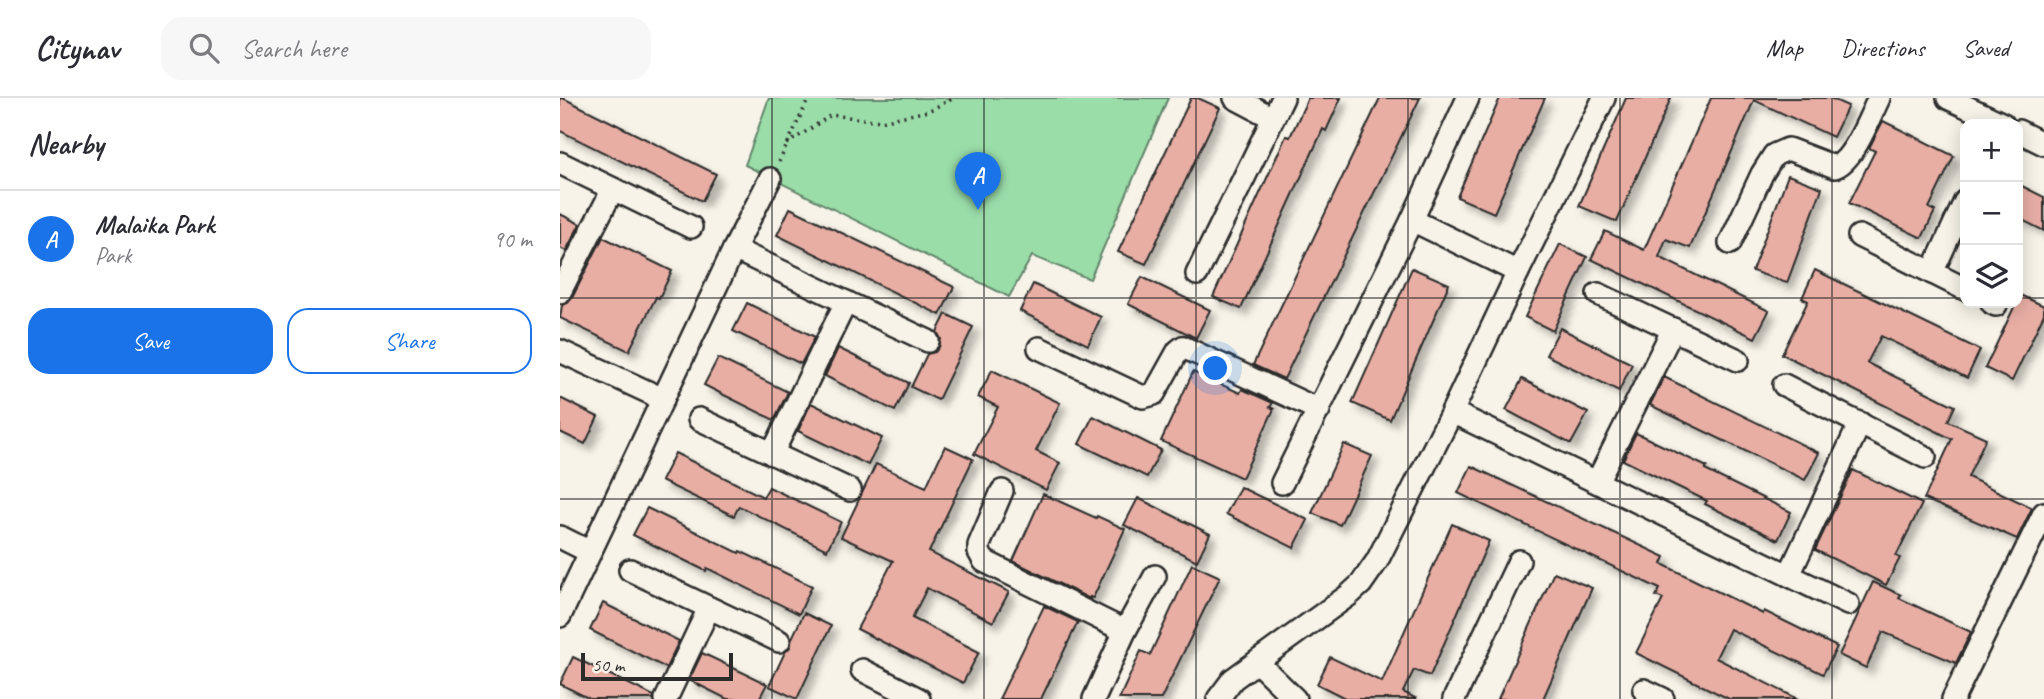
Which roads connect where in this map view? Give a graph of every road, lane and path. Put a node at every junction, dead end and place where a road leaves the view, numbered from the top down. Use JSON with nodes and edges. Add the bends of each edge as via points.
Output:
{"nodes":[{"id":1,"x":809,"y":98,"type":"edge"},
{"id":2,"x":954,"y":98,"type":"edge"},
{"id":3,"x":1235,"y":98,"type":"edge"},
{"id":4,"x":1283,"y":98,"type":"edge"},
{"id":5,"x":1468,"y":98,"type":"edge"},
{"id":6,"x":1604,"y":98,"type":"edge"},
{"id":7,"x":1879,"y":98,"type":"edge"},
{"id":8,"x":1948,"y":98,"type":"edge"},
{"id":9,"x":1273,"y":118,"type":"junction"},
{"id":10,"x":1992,"y":119,"type":"edge"},
{"id":11,"x":2023,"y":134,"type":"edge"},
{"id":12,"x":787,"y":144,"type":"junction"},
{"id":13,"x":2044,"y":144,"type":"edge"},
{"id":14,"x":560,"y":163,"type":"edge"},
{"id":15,"x":771,"y":179,"type":"joint"},
{"id":16,"x":613,"y":189,"type":"junction"},
{"id":17,"x":1960,"y":212,"type":"edge"},
{"id":18,"x":1412,"y":220,"type":"junction"},
{"id":19,"x":691,"y":227,"type":"dead end"},
{"id":20,"x":1859,"y":236,"type":"dead end"},
{"id":21,"x":1730,"y":243,"type":"dead end"},
{"id":22,"x":734,"y":249,"type":"junction"},
{"id":23,"x":1518,"y":272,"type":"junction"},
{"id":24,"x":1932,"y":273,"type":"junction"},
{"id":25,"x":1197,"y":274,"type":"dead end"},
{"id":26,"x":1960,"y":287,"type":"edge"},
{"id":27,"x":560,"y":292,"type":"edge"},
{"id":28,"x":1598,"y":294,"type":"dead end"},
{"id":29,"x":846,"y":302,"type":"junction"},
{"id":30,"x":1673,"y":329,"type":"junction"},
{"id":31,"x":929,"y":341,"type":"dead end"},
{"id":32,"x":1039,"y":348,"type":"dead end"},
{"id":33,"x":560,"y":351,"type":"edge"},
{"id":34,"x":1738,"y":360,"type":"dead end"},
{"id":35,"x":1784,"y":385,"type":"dead end"},
{"id":36,"x":663,"y":399,"type":"junction"},
{"id":37,"x":1319,"y":410,"type":"junction"},
{"id":38,"x":1452,"y":412,"type":"junction"},
{"id":39,"x":699,"y":419,"type":"dead end"},
{"id":40,"x":1860,"y":423,"type":"junction"},
{"id":41,"x":772,"y":454,"type":"junction"},
{"id":42,"x":1926,"y":457,"type":"dead end"},
{"id":43,"x":1597,"y":482,"type":"junction"},
{"id":44,"x":1282,"y":483,"type":"dead end"},
{"id":45,"x":850,"y":490,"type":"dead end"},
{"id":46,"x":1002,"y":491,"type":"dead end"},
{"id":47,"x":2044,"y":513,"type":"edge"},
{"id":48,"x":560,"y":537,"type":"edge"},
{"id":49,"x":590,"y":552,"type":"junction"},
{"id":50,"x":1519,"y":561,"type":"dead end"},
{"id":51,"x":630,"y":570,"type":"dead end"},
{"id":52,"x":1789,"y":575,"type":"junction"},
{"id":53,"x":1155,"y":576,"type":"dead end"},
{"id":54,"x":1848,"y":604,"type":"dead end"},
{"id":55,"x":709,"y":608,"type":"junction"},
{"id":56,"x":560,"y":616,"type":"edge"},
{"id":57,"x":1125,"y":631,"type":"junction"},
{"id":58,"x":779,"y":641,"type":"dead end"},
{"id":59,"x":1257,"y":662,"type":"junction"},
{"id":60,"x":862,"y":670,"type":"dead end"},
{"id":61,"x":1643,"y":690,"type":"dead end"},
{"id":62,"x":666,"y":699,"type":"edge"},
{"id":63,"x":919,"y":699,"type":"edge"},
{"id":64,"x":1094,"y":699,"type":"edge"},
{"id":65,"x":1218,"y":699,"type":"edge"},
{"id":66,"x":1295,"y":699,"type":"edge"},
{"id":67,"x":1454,"y":699,"type":"edge"},
{"id":68,"x":1663,"y":699,"type":"edge"},
{"id":69,"x":1953,"y":699,"type":"edge"}],
"edges":[{"from":1,"to":12,"type":"path"},
{"from":2,"to":12,"type":"path","via":[[928,111],[881,121],[831,115]]},
{"from":3,"to":9,"type":"street"},
{"from":4,"to":9,"type":"street"},
{"from":5,"to":18,"type":"street"},
{"from":6,"to":23,"type":"street"},
{"from":7,"to":21,"type":"street","via":[[1842,165],[1835,167],[1788,149],[1774,155]]},
{"from":8,"to":10,"type":"street"},
{"from":9,"to":25,"type":"street"},
{"from":11,"to":13,"type":"street"},
{"from":12,"to":15,"type":"path"},
{"from":14,"to":16,"type":"street"},
{"from":15,"to":22,"type":"street"},
{"from":16,"to":19,"type":"street"},
{"from":16,"to":27,"type":"street"},
{"from":17,"to":24,"type":"street"},
{"from":18,"to":23,"type":"street"},
{"from":18,"to":37,"type":"street"},
{"from":20,"to":24,"type":"street"},
{"from":22,"to":29,"type":"street"},
{"from":22,"to":36,"type":"street"},
{"from":23,"to":38,"type":"street"},
{"from":24,"to":26,"type":"street"},
{"from":28,"to":30,"type":"street"},
{"from":29,"to":31,"type":"street"},
{"from":29,"to":41,"type":"street"},
{"from":30,"to":34,"type":"street"},
{"from":30,"to":43,"type":"street"},
{"from":32,"to":37,"type":"street","via":[[1143,397],[1154,394],[1183,347]]},
{"from":33,"to":36,"type":"street"},
{"from":35,"to":40,"type":"street"},
{"from":36,"to":49,"type":"street"},
{"from":37,"to":44,"type":"street"},
{"from":38,"to":43,"type":"street"},
{"from":38,"to":59,"type":"street","via":[[1377,561],[1361,583]]},
{"from":39,"to":41,"type":"street"},
{"from":40,"to":42,"type":"street"},
{"from":40,"to":52,"type":"street"},
{"from":41,"to":45,"type":"street"},
{"from":43,"to":52,"type":"street"},
{"from":46,"to":57,"type":"street","via":[[979,545],[984,561]]},
{"from":47,"to":69,"type":"street"},
{"from":48,"to":49,"type":"street"},
{"from":49,"to":56,"type":"street"},
{"from":50,"to":67,"type":"street"},
{"from":51,"to":55,"type":"street"},
{"from":52,"to":54,"type":"street"},
{"from":53,"to":57,"type":"street"},
{"from":55,"to":58,"type":"street"},
{"from":55,"to":62,"type":"street"},
{"from":57,"to":64,"type":"street"},
{"from":59,"to":65,"type":"street","via":[[1233,679]]},
{"from":59,"to":66,"type":"street"},
{"from":60,"to":63,"type":"street"},
{"from":61,"to":68,"type":"street"}]}
